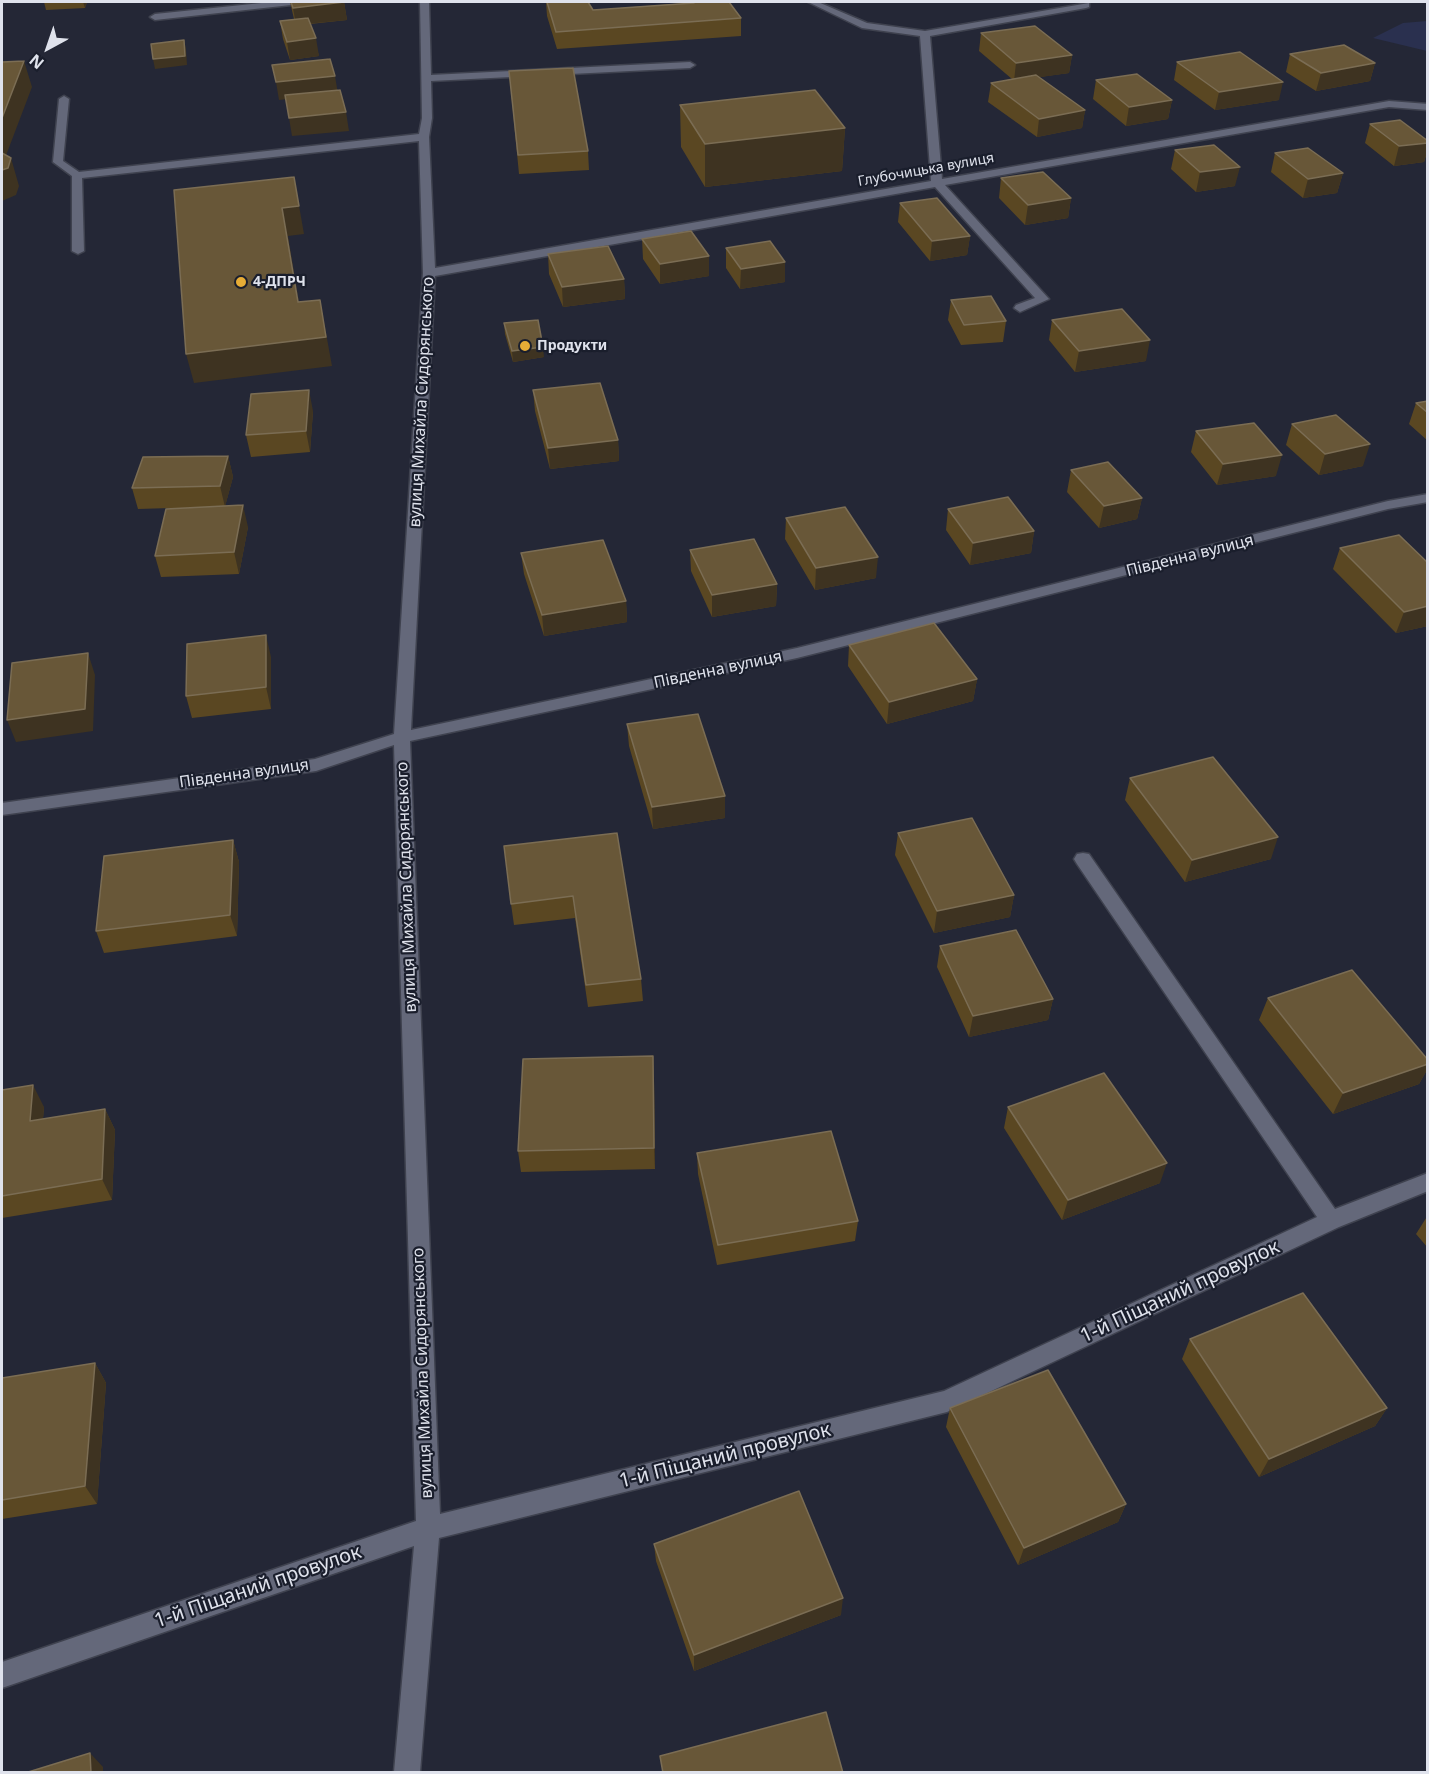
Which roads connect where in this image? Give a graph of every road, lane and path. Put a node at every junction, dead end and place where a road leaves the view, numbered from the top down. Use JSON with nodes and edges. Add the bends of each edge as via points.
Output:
{"nodes":[{"id":1,"x":291,"y":2,"type":"edge"},
{"id":2,"x":424,"y":2,"type":"edge"},
{"id":3,"x":813,"y":2,"type":"edge"},
{"id":4,"x":1086,"y":5,"type":"dead end"},
{"id":5,"x":155,"y":17,"type":"dead end"},
{"id":6,"x":925,"y":34,"type":"junction"},
{"id":7,"x":690,"y":65,"type":"dead end"},
{"id":8,"x":426,"y":78,"type":"junction"},
{"id":9,"x":64,"y":99,"type":"dead end"},
{"id":10,"x":1428,"y":107,"type":"edge"},
{"id":11,"x":424,"y":137,"type":"junction"},
{"id":12,"x":77,"y":175,"type":"junction"},
{"id":13,"x":937,"y":183,"type":"junction"},
{"id":14,"x":78,"y":251,"type":"dead end"},
{"id":15,"x":429,"y":273,"type":"junction"},
{"id":16,"x":1020,"y":308,"type":"dead end"},
{"id":17,"x":1428,"y":498,"type":"edge"},
{"id":18,"x":402,"y":737,"type":"junction"},
{"id":19,"x":2,"y":809,"type":"edge"},
{"id":20,"x":1083,"y":859,"type":"dead end"},
{"id":21,"x":1428,"y":1182,"type":"edge"},
{"id":22,"x":1331,"y":1220,"type":"junction"},
{"id":23,"x":428,"y":1528,"type":"junction"},
{"id":24,"x":2,"y":1675,"type":"edge"},
{"id":25,"x":407,"y":1773,"type":"edge"}],
"edges":[{"from":1,"to":5,"type":"street"},
{"from":2,"to":8,"type":"street","name":"вулиця Михайла Сидорянського"},
{"from":3,"to":6,"type":"street","via":[[865,26]]},
{"from":4,"to":6,"type":"street"},
{"from":6,"to":13,"type":"street"},
{"from":7,"to":8,"type":"street"},
{"from":8,"to":11,"type":"street","name":"вулиця Михайла Сидорянського"},
{"from":9,"to":12,"type":"street","via":[[58,162]]},
{"from":10,"to":13,"type":"street","name":"Глубочицька вулиця","via":[[1389,104]]},
{"from":11,"to":12,"type":"street"},
{"from":11,"to":15,"type":"street","name":"вулиця Михайла Сидорянського"},
{"from":12,"to":14,"type":"street"},
{"from":13,"to":15,"type":"street","name":"Глубочицька вулиця"},
{"from":13,"to":16,"type":"street","via":[[1042,299]]},
{"from":15,"to":18,"type":"street","name":"вулиця Михайла Сидорянського"},
{"from":17,"to":18,"type":"street","name":"Південна вулиця","via":[[798,653]]},
{"from":18,"to":19,"type":"street","name":"Південна вулиця","via":[[316,765]]},
{"from":18,"to":23,"type":"street","name":"вулиця Михайла Сидорянського"},
{"from":20,"to":22,"type":"street"},
{"from":21,"to":22,"type":"street","name":"1-й Піщаний провулок"},
{"from":22,"to":23,"type":"street","name":"1-й Піщаний провулок","via":[[947,1401]]},
{"from":23,"to":24,"type":"street","name":"1-й Піщаний провулок"},
{"from":23,"to":25,"type":"street","name":"вулиця Михайла Сидорянського"}]}
